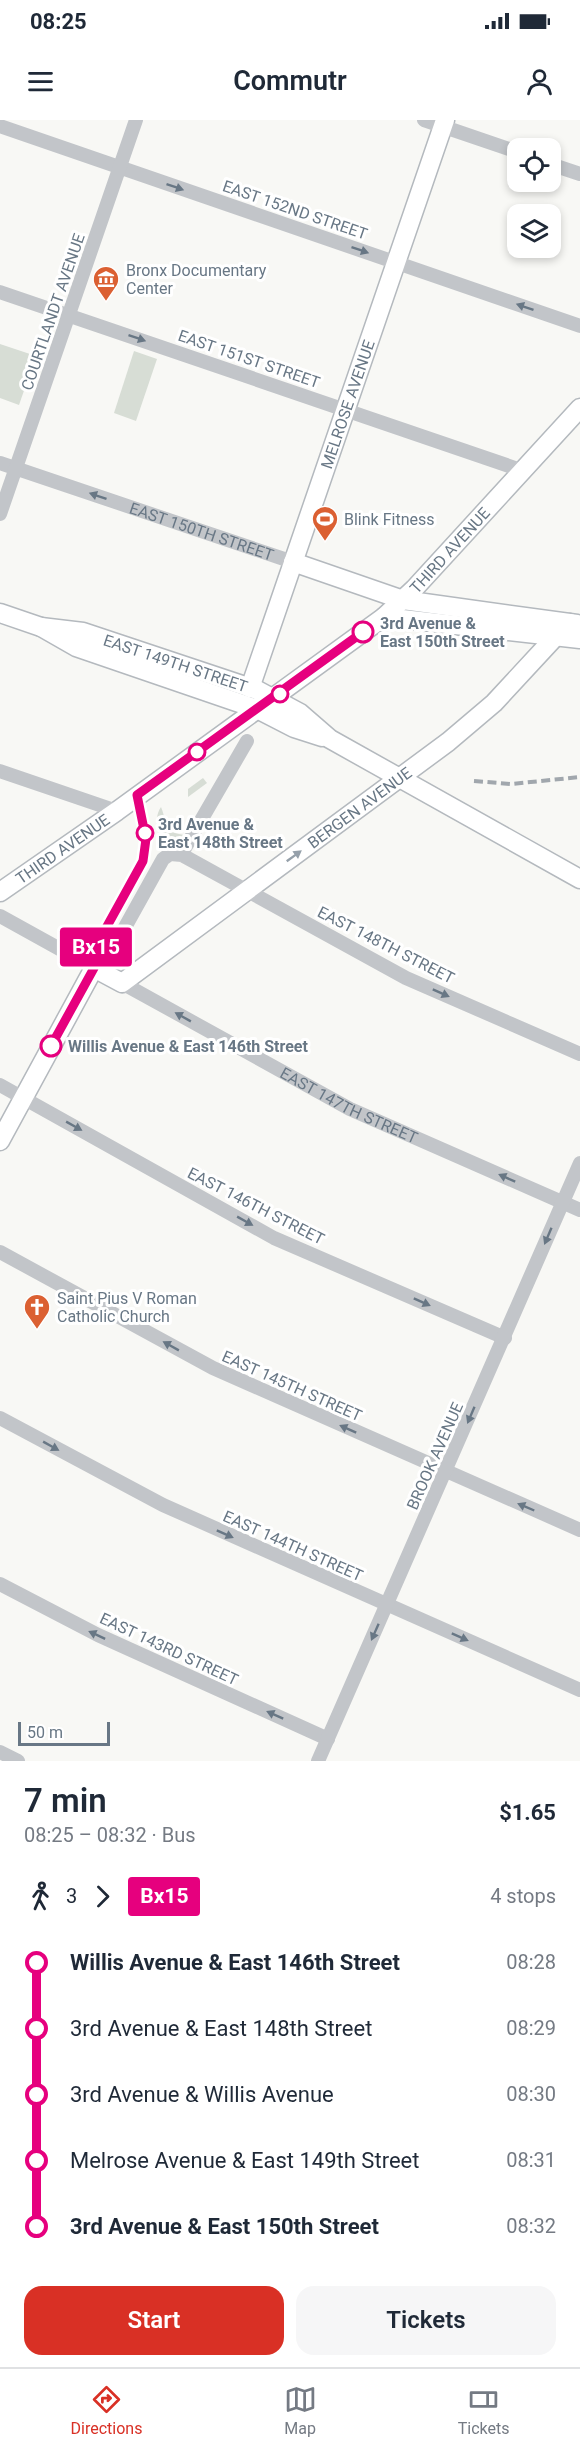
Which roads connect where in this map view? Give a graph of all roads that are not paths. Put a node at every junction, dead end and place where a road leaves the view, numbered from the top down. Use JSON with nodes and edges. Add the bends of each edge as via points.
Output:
{"nodes":[{"id":1,"x":136,"y":120,"type":"edge"},
{"id":2,"x":424,"y":120,"type":"edge"},
{"id":3,"x":444,"y":123,"type":"edge"},
{"id":4,"x":0,"y":126,"type":"edge"},
{"id":5,"x":507,"y":148,"type":"edge"},
{"id":6,"x":120,"y":168,"type":"junction"},
{"id":7,"x":561,"y":168,"type":"edge"},
{"id":8,"x":580,"y":174,"type":"edge"},
{"id":9,"x":397,"y":262,"type":"junction"},
{"id":10,"x":0,"y":292,"type":"edge"},
{"id":11,"x":69,"y":316,"type":"junction"},
{"id":12,"x":580,"y":326,"type":"edge"},
{"id":13,"x":580,"y":408,"type":"edge"},
{"id":14,"x":345,"y":409,"type":"junction"},
{"id":15,"x":0,"y":463,"type":"edge"},
{"id":16,"x":16,"y":468,"type":"junction"},
{"id":17,"x":521,"y":470,"type":"junction"},
{"id":18,"x":0,"y":514,"type":"edge"},
{"id":19,"x":292,"y":562,"type":"junction"},
{"id":20,"x":403,"y":600,"type":"junction"},
{"id":21,"x":0,"y":613,"type":"edge"},
{"id":22,"x":384,"y":616,"type":"junction"},
{"id":23,"x":577,"y":621,"type":"edge"},
{"id":24,"x":41,"y":627,"type":"junction"},
{"id":25,"x":556,"y":636,"type":"junction"},
{"id":26,"x":580,"y":639,"type":"edge"},
{"id":27,"x":250,"y":688,"type":"junction"},
{"id":28,"x":274,"y":698,"type":"junction"},
{"id":29,"x":257,"y":709,"type":"junction"},
{"id":30,"x":330,"y":739,"type":"junction"},
{"id":31,"x":247,"y":741,"type":"dead end"},
{"id":32,"x":0,"y":771,"type":"edge"},
{"id":33,"x":400,"y":780,"type":"junction"},
{"id":34,"x":117,"y":811,"type":"junction"},
{"id":35,"x":184,"y":852,"type":"junction"},
{"id":36,"x":580,"y":879,"type":"edge"},
{"id":37,"x":247,"y":890,"type":"junction"},
{"id":38,"x":0,"y":892,"type":"edge"},
{"id":39,"x":0,"y":916,"type":"edge"},
{"id":40,"x":94,"y":968,"type":"junction"},
{"id":41,"x":122,"y":982,"type":"junction"},
{"id":42,"x":580,"y":1054,"type":"edge"},
{"id":43,"x":0,"y":1085,"type":"edge"},
{"id":44,"x":23,"y":1098,"type":"junction"},
{"id":45,"x":0,"y":1141,"type":"edge"},
{"id":46,"x":580,"y":1163,"type":"edge"},
{"id":47,"x":562,"y":1203,"type":"junction"},
{"id":48,"x":580,"y":1210,"type":"edge"},
{"id":49,"x":0,"y":1252,"type":"edge"},
{"id":50,"x":505,"y":1338,"type":"junction"},
{"id":51,"x":0,"y":1418,"type":"edge"},
{"id":52,"x":446,"y":1473,"type":"junction"},
{"id":53,"x":580,"y":1530,"type":"edge"},
{"id":54,"x":0,"y":1584,"type":"edge"},
{"id":55,"x":387,"y":1605,"type":"junction"},
{"id":56,"x":580,"y":1690,"type":"edge"},
{"id":57,"x":328,"y":1739,"type":"junction"},
{"id":58,"x":0,"y":1752,"type":"edge"},
{"id":59,"x":18,"y":1761,"type":"edge"},
{"id":60,"x":318,"y":1761,"type":"edge"}],
"edges":[{"from":1,"to":6,"type":"street","name":"COURTLANDT AVENUE"},
{"from":2,"to":3,"type":"street"},
{"from":3,"to":5,"type":"street"},
{"from":3,"to":9,"type":"main road","name":"MELROSE AVENUE"},
{"from":4,"to":6,"type":"street","name":"EAST 152ND STREET"},
{"from":6,"to":9,"type":"street","name":"EAST 152ND STREET","one_way":true},
{"from":6,"to":11,"type":"street","name":"COURTLANDT AVENUE"},
{"from":7,"to":8,"type":"street"},
{"from":12,"to":9,"type":"street","name":"EAST 152ND STREET","one_way":true},
{"from":9,"to":14,"type":"main road","name":"MELROSE AVENUE"},
{"from":10,"to":11,"type":"street","name":"EAST 151ST STREET"},
{"from":11,"to":14,"type":"street","name":"EAST 151ST STREET","one_way":true},
{"from":11,"to":16,"type":"street","name":"COURTLANDT AVENUE"},
{"from":13,"to":17,"type":"main road","name":"THIRD AVENUE"},
{"from":14,"to":17,"type":"street","name":"EAST 151ST STREET"},
{"from":14,"to":19,"type":"main road","name":"MELROSE AVENUE"},
{"from":15,"to":16,"type":"street","name":"EAST 150TH STREET"},
{"from":16,"to":18,"type":"street","name":"COURTLANDT AVENUE"},
{"from":19,"to":16,"type":"street","name":"EAST 150TH STREET","one_way":true},
{"from":17,"to":20,"type":"main road","name":"THIRD AVENUE"},
{"from":19,"to":20,"type":"main road","name":"EAST 150TH STREET"},
{"from":19,"to":27,"type":"main road","name":"MELROSE AVENUE"},
{"from":20,"to":22,"type":"main road","name":"THIRD AVENUE"},
{"from":20,"to":23,"type":"main road","name":"EAST 150TH STREET"},
{"from":21,"to":24,"type":"main road","name":"EAST 149TH STREET"},
{"from":22,"to":25,"type":"main road"},
{"from":22,"to":28,"type":"main road","name":"THIRD AVENUE"},
{"from":23,"to":25,"type":"main road","name":"BERGEN AVENUE"},
{"from":24,"to":27,"type":"main road","name":"EAST 149TH STREET","via":[[82,632]]},
{"from":24,"to":29,"type":"main road","name":"EAST 149TH STREET","via":[[76,647]]},
{"from":25,"to":26,"type":"main road"},
{"from":25,"to":33,"type":"main road","name":"BERGEN AVENUE","via":[[494,703]]},
{"from":27,"to":28,"type":"main road","name":"EAST 149TH STREET"},
{"from":28,"to":29,"type":"main road","name":"THIRD AVENUE"},
{"from":28,"to":30,"type":"main road","name":"EAST 149TH STREET","via":[[300,713]]},
{"from":29,"to":30,"type":"main road","name":"EAST 149TH STREET","via":[[294,728]]},
{"from":29,"to":34,"type":"main road","name":"THIRD AVENUE"},
{"from":30,"to":33,"type":"main road","name":"EAST 149TH STREET"},
{"from":31,"to":35,"type":"street"},
{"from":32,"to":34,"type":"street"},
{"from":33,"to":36,"type":"main road","name":"EAST 149TH STREET"},
{"from":37,"to":33,"type":"main road","name":"BERGEN AVENUE","one_way":true},
{"from":34,"to":38,"type":"main road","name":"THIRD AVENUE"},
{"from":35,"to":37,"type":"street","name":"EAST 148TH STREET"},
{"from":35,"to":40,"type":"street","via":[[170,854],[163,860],[109,956]]},
{"from":37,"to":41,"type":"main road","name":"BERGEN AVENUE"},
{"from":37,"to":42,"type":"street","name":"EAST 148TH STREET","one_way":true,"via":[[406,978]]},
{"from":39,"to":40,"type":"street","name":"EAST 147TH STREET"},
{"from":40,"to":41,"type":"main road","name":"EAST 147TH STREET"},
{"from":40,"to":44,"type":"main road"},
{"from":47,"to":41,"type":"street","name":"EAST 147TH STREET","one_way":true,"via":[[350,1109]]},
{"from":43,"to":44,"type":"street","name":"EAST 146TH STREET"},
{"from":44,"to":45,"type":"main road"},
{"from":44,"to":50,"type":"street","name":"EAST 146TH STREET","one_way":true,"via":[[274,1238]]},
{"from":46,"to":47,"type":"street","name":"BROOK AVENUE"},
{"from":47,"to":48,"type":"street","name":"EAST 147TH STREET"},
{"from":47,"to":50,"type":"street","name":"BROOK AVENUE","one_way":true},
{"from":52,"to":49,"type":"street","name":"EAST 145TH STREET","one_way":true,"via":[[198,1360]]},
{"from":50,"to":52,"type":"street","name":"BROOK AVENUE","one_way":true},
{"from":51,"to":55,"type":"street","name":"EAST 144TH STREET","one_way":true,"via":[[162,1505]]},
{"from":53,"to":52,"type":"street","name":"EAST 145TH STREET","one_way":true},
{"from":52,"to":55,"type":"street","name":"BROOK AVENUE"},
{"from":57,"to":54,"type":"street","name":"EAST 143RD STREET","one_way":true,"via":[[98,1635]]},
{"from":55,"to":56,"type":"street","name":"EAST 144TH STREET","one_way":true},
{"from":55,"to":57,"type":"street","name":"BROOK AVENUE","one_way":true},
{"from":57,"to":60,"type":"street","name":"BROOK AVENUE"},
{"from":58,"to":59,"type":"street"}]}
